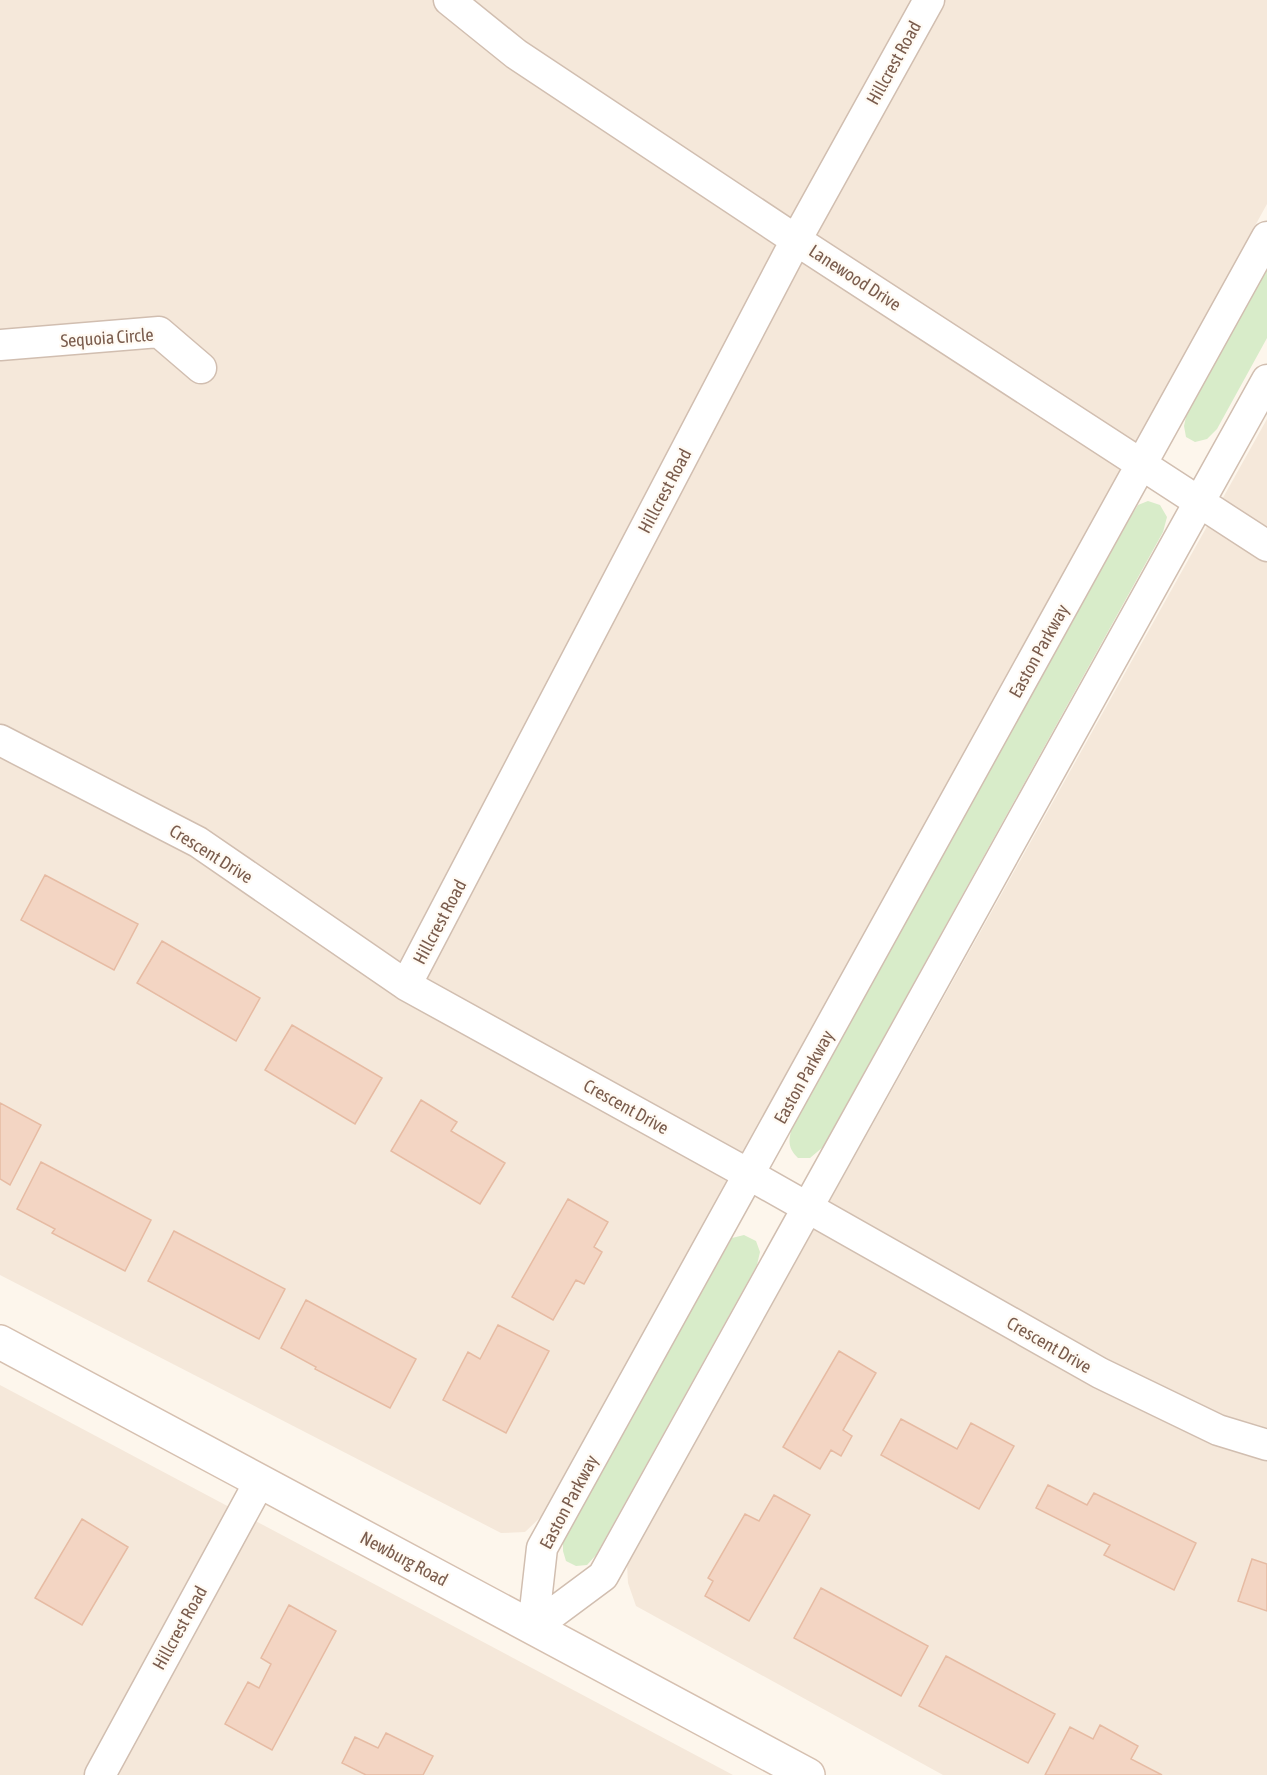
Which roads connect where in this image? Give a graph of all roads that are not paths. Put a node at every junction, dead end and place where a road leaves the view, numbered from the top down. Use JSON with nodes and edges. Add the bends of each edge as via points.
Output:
{"nodes":[{"id":1,"x":449,"y":0,"type":"edge"},
{"id":2,"x":929,"y":0,"type":"edge"},
{"id":3,"x":1267,"y":237,"type":"edge"},
{"id":4,"x":796,"y":240,"type":"junction"},
{"id":5,"x":0,"y":345,"type":"edge"},
{"id":6,"x":201,"y":368,"type":"dead end"},
{"id":7,"x":1267,"y":380,"type":"edge"},
{"id":8,"x":1142,"y":464,"type":"junction"},
{"id":9,"x":1200,"y":502,"type":"junction"},
{"id":10,"x":1267,"y":546,"type":"edge"},
{"id":11,"x":0,"y":740,"type":"edge"},
{"id":12,"x":406,"y":985,"type":"junction"},
{"id":13,"x":750,"y":1175,"type":"junction"},
{"id":14,"x":807,"y":1207,"type":"junction"},
{"id":15,"x":0,"y":1342,"type":"edge"},
{"id":16,"x":1267,"y":1445,"type":"edge"},
{"id":17,"x":260,"y":1482,"type":"junction"},
{"id":18,"x":532,"y":1628,"type":"junction"},
{"id":19,"x":100,"y":1775,"type":"edge"},
{"id":20,"x":808,"y":1775,"type":"edge"}],
"edges":[{"from":1,"to":4,"type":"street","name":"Lanewood Drive","via":[[516,54]]},
{"from":2,"to":4,"type":"street","name":"Hillcrest Road"},
{"from":3,"to":8,"type":"street","name":"Easton Parkway"},
{"from":4,"to":8,"type":"street","name":"Lanewood Drive"},
{"from":4,"to":12,"type":"street","name":"Hillcrest Road"},
{"from":5,"to":6,"type":"street","name":"Sequoia Circle","via":[[159,332]]},
{"from":7,"to":9,"type":"street"},
{"from":8,"to":9,"type":"street","name":"Lanewood Drive"},
{"from":8,"to":13,"type":"street","name":"Easton Parkway"},
{"from":9,"to":10,"type":"street","name":"Lanewood Drive"},
{"from":9,"to":14,"type":"street"},
{"from":11,"to":12,"type":"street","name":"Crescent Drive","via":[[198,842]]},
{"from":12,"to":13,"type":"street","name":"Crescent Drive"},
{"from":13,"to":14,"type":"street","name":"Crescent Drive"},
{"from":13,"to":18,"type":"street","name":"Easton Parkway","via":[[542,1548]]},
{"from":14,"to":16,"type":"street","name":"Crescent Drive","via":[[1100,1373],[1218,1430]]},
{"from":14,"to":18,"type":"street","via":[[603,1576]]},
{"from":15,"to":17,"type":"main road","name":"Newburg Road"},
{"from":17,"to":18,"type":"main road","name":"Newburg Road"},
{"from":17,"to":19,"type":"street","name":"Hillcrest Road"},
{"from":18,"to":20,"type":"main road","name":"Newburg Road"}]}
